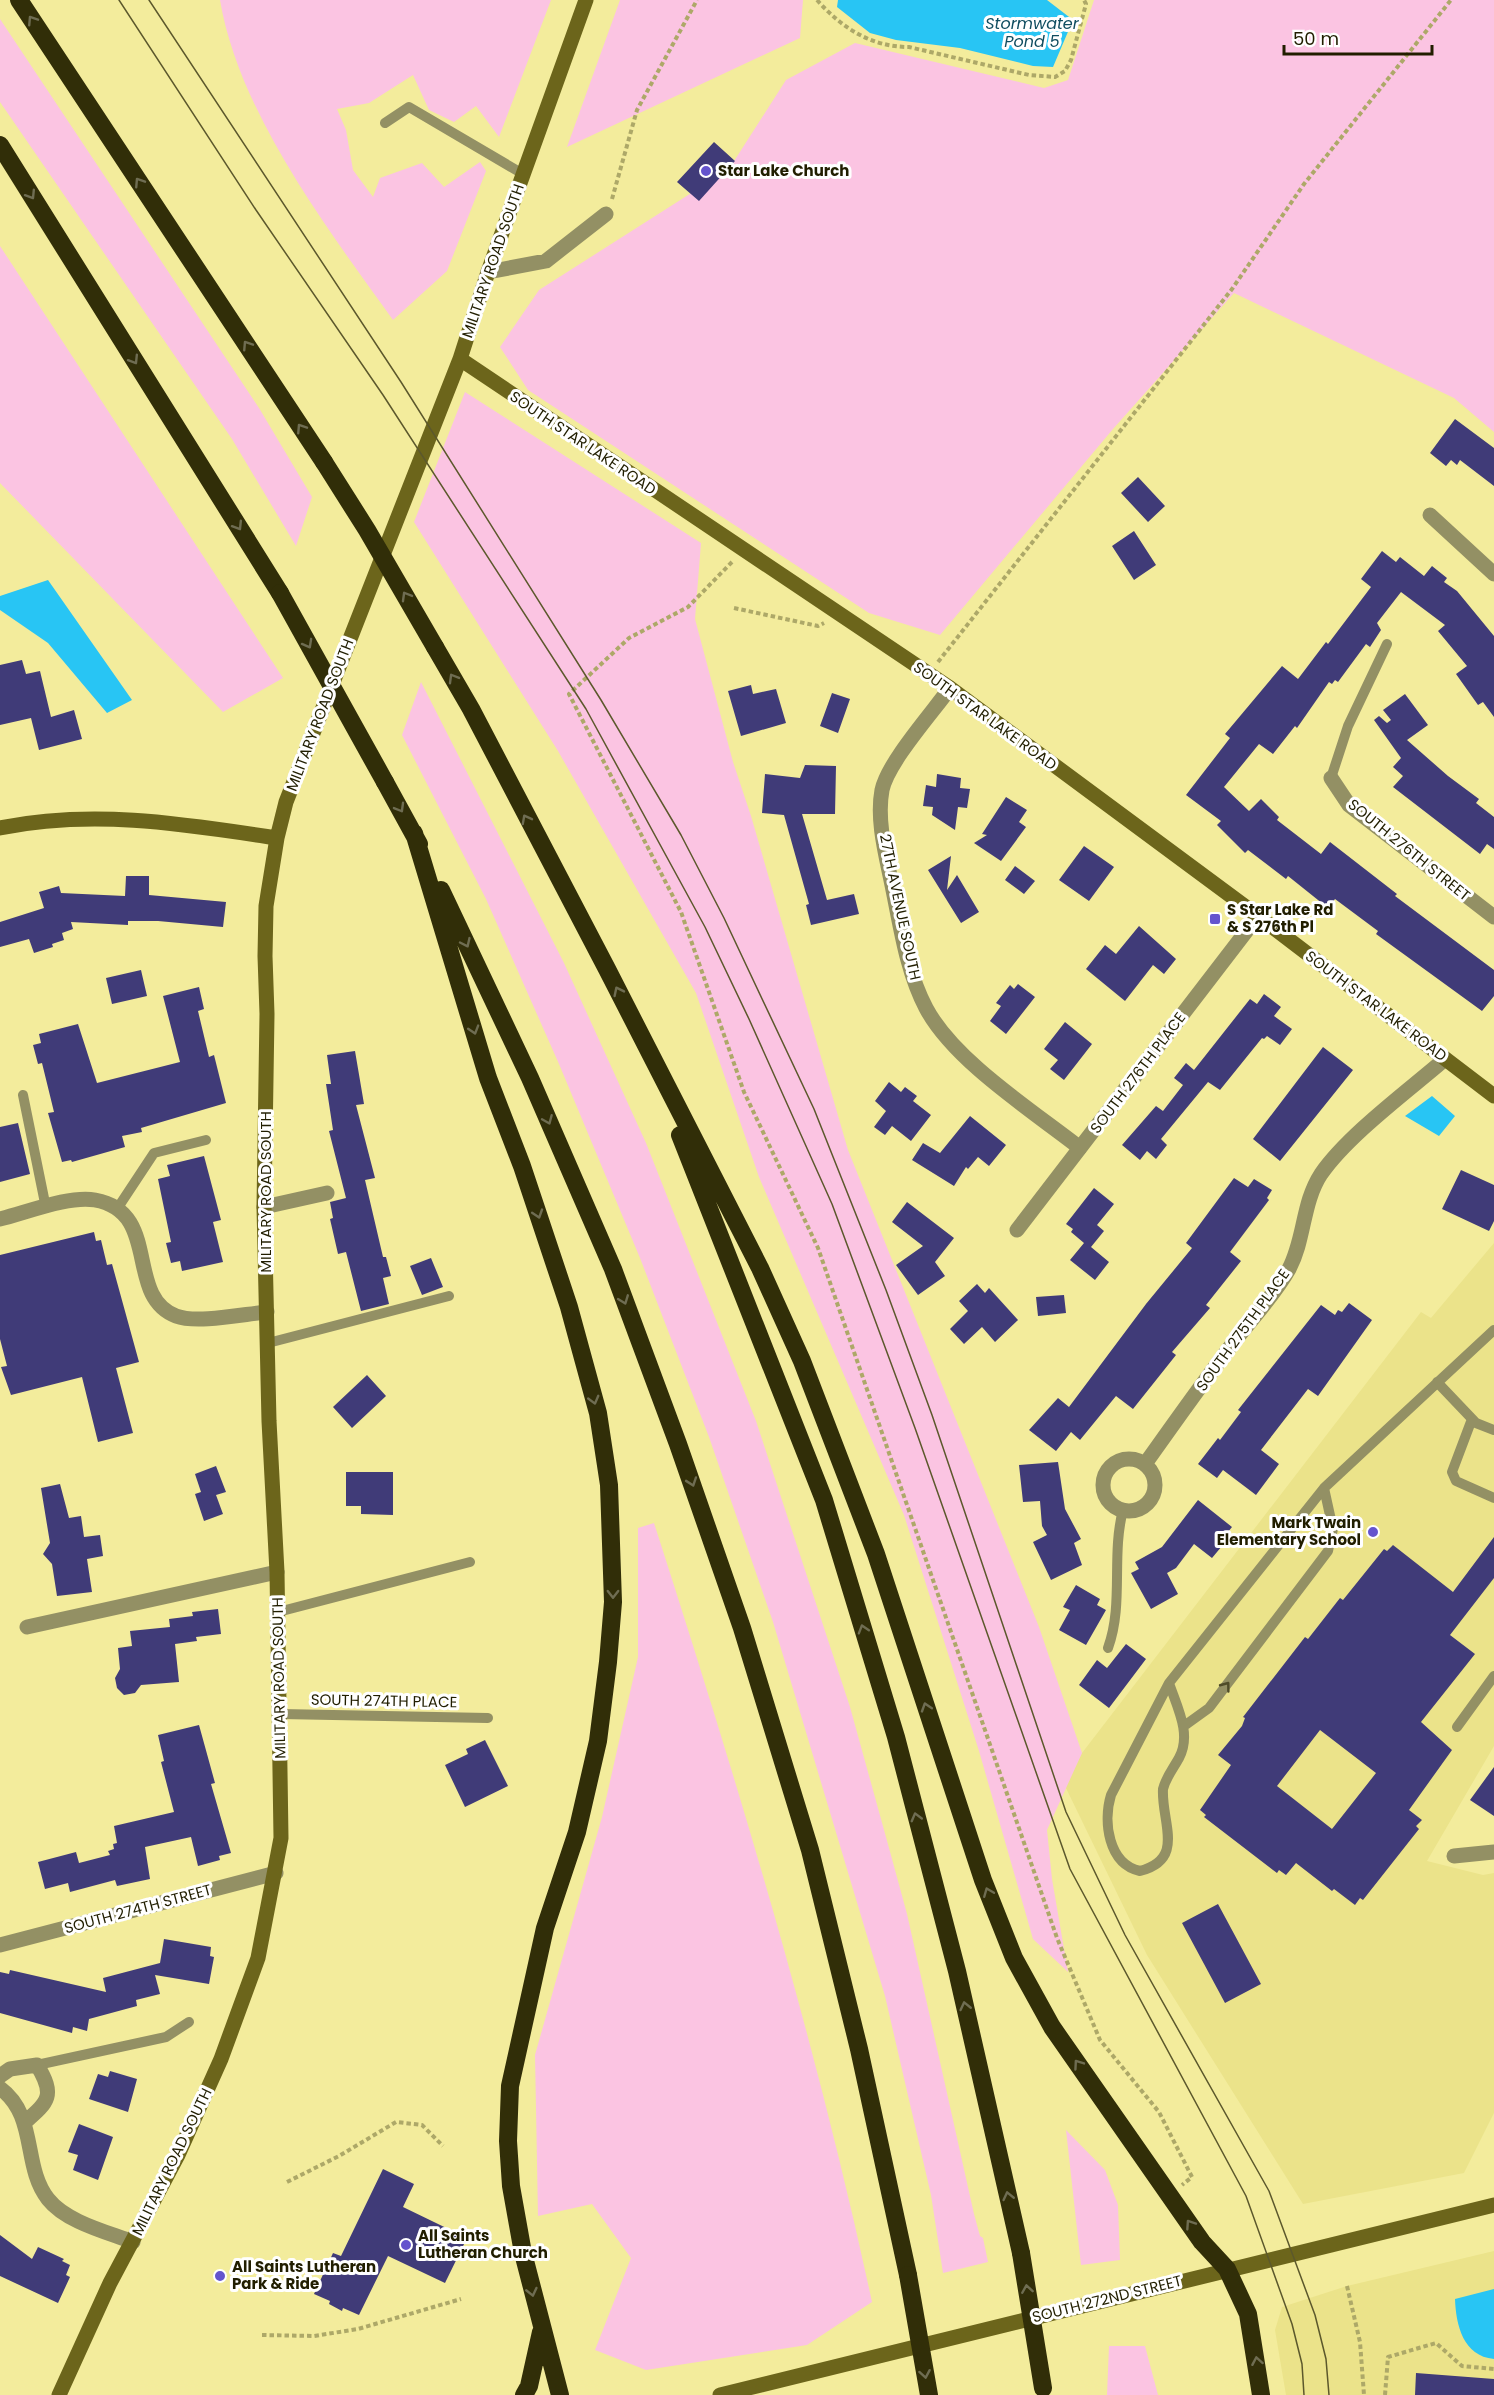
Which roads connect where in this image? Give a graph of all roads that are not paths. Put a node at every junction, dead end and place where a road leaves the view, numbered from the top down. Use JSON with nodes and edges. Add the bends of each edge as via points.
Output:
{"nodes":[{"id":1,"x":19,"y":0,"type":"edge"},
{"id":2,"x":586,"y":0,"type":"edge"},
{"id":3,"x":385,"y":123,"type":"dead end"},
{"id":4,"x":0,"y":145,"type":"edge"},
{"id":5,"x":523,"y":174,"type":"junction"},
{"id":6,"x":606,"y":214,"type":"road end"},
{"id":7,"x":488,"y":272,"type":"junction"},
{"id":8,"x":460,"y":359,"type":"junction"},
{"id":9,"x":1430,"y":514,"type":"dead end"},
{"id":10,"x":1494,"y":574,"type":"edge"},
{"id":11,"x":1387,"y":644,"type":"dead end"},
{"id":12,"x":950,"y":688,"type":"junction"},
{"id":13,"x":1330,"y":778,"type":"joint"},
{"id":14,"x":0,"y":828,"type":"edge"},
{"id":15,"x":414,"y":833,"type":"junction"},
{"id":16,"x":277,"y":838,"type":"junction"},
{"id":17,"x":1258,"y":916,"type":"junction"},
{"id":18,"x":1494,"y":917,"type":"edge"},
{"id":19,"x":644,"y":1043,"type":"junction"},
{"id":20,"x":1445,"y":1059,"type":"junction"},
{"id":21,"x":23,"y":1095,"type":"dead end"},
{"id":22,"x":1494,"y":1096,"type":"edge"},
{"id":23,"x":206,"y":1140,"type":"dead end"},
{"id":24,"x":1080,"y":1148,"type":"junction"},
{"id":25,"x":327,"y":1193,"type":"dead end"},
{"id":26,"x":264,"y":1207,"type":"junction"},
{"id":27,"x":46,"y":1208,"type":"junction"},
{"id":28,"x":117,"y":1209,"type":"junction"},
{"id":29,"x":0,"y":1219,"type":"edge"},
{"id":30,"x":1017,"y":1230,"type":"dead end"},
{"id":31,"x":449,"y":1296,"type":"dead end"},
{"id":32,"x":267,"y":1312,"type":"junction"},
{"id":33,"x":1494,"y":1330,"type":"edge"},
{"id":34,"x":268,"y":1343,"type":"junction"},
{"id":35,"x":1437,"y":1382,"type":"junction"},
{"id":36,"x":1472,"y":1419,"type":"junction"},
{"id":37,"x":1494,"y":1430,"type":"edge"},
{"id":38,"x":1145,"y":1464,"type":"junction"},
{"id":39,"x":1324,"y":1488,"type":"junction"},
{"id":40,"x":1494,"y":1498,"type":"edge"},
{"id":41,"x":1123,"y":1510,"type":"junction"},
{"id":42,"x":470,"y":1562,"type":"dead end"},
{"id":43,"x":277,"y":1572,"type":"junction"},
{"id":44,"x":278,"y":1612,"type":"junction"},
{"id":45,"x":27,"y":1627,"type":"dead end"},
{"id":46,"x":1108,"y":1648,"type":"dead end"},
{"id":47,"x":1494,"y":1676,"type":"edge"},
{"id":48,"x":1169,"y":1683,"type":"junction"},
{"id":49,"x":281,"y":1714,"type":"junction"},
{"id":50,"x":488,"y":1718,"type":"dead end"},
{"id":51,"x":1184,"y":1726,"type":"junction"},
{"id":52,"x":1457,"y":1727,"type":"dead end"},
{"id":53,"x":1494,"y":1852,"type":"edge"},
{"id":54,"x":1454,"y":1856,"type":"dead end"},
{"id":55,"x":276,"y":1873,"type":"junction"},
{"id":56,"x":0,"y":1945,"type":"edge"},
{"id":57,"x":189,"y":2022,"type":"dead end"},
{"id":58,"x":37,"y":2065,"type":"junction"},
{"id":59,"x":0,"y":2076,"type":"edge"},
{"id":60,"x":6,"y":2093,"type":"edge"},
{"id":61,"x":24,"y":2123,"type":"junction"},
{"id":62,"x":1494,"y":2205,"type":"edge"},
{"id":63,"x":133,"y":2242,"type":"junction"},
{"id":64,"x":1227,"y":2269,"type":"junction"},
{"id":65,"x":541,"y":2331,"type":"junction"},
{"id":66,"x":1043,"y":2392,"type":"edge"},
{"id":67,"x":59,"y":2395,"type":"edge"},
{"id":68,"x":524,"y":2395,"type":"edge"},
{"id":69,"x":560,"y":2395,"type":"edge"},
{"id":70,"x":720,"y":2395,"type":"edge"},
{"id":71,"x":929,"y":2395,"type":"edge"},
{"id":72,"x":1261,"y":2395,"type":"edge"}],
"edges":[{"from":19,"to":1,"type":"highway","one_way":true,"bridge":true,"via":[[471,709],[367,530]]},
{"from":2,"to":5,"type":"main road","name":"MILITARY ROAD SOUTH"},
{"from":3,"to":5,"type":"lane","via":[[409,107]]},
{"from":4,"to":15,"type":"highway","one_way":true,"bridge":true,"via":[[280,593]]},
{"from":5,"to":7,"type":"main road","name":"MILITARY ROAD SOUTH"},
{"from":6,"to":7,"type":"street","via":[[546,261]]},
{"from":7,"to":8,"type":"main road","name":"MILITARY ROAD SOUTH"},
{"from":8,"to":12,"type":"main road","name":"SOUTH STAR LAKE ROAD"},
{"from":8,"to":16,"type":"main road","name":"MILITARY ROAD SOUTH","via":[[286,802]]},
{"from":9,"to":10,"type":"street"},
{"from":11,"to":13,"type":"lane","via":[[1348,726]]},
{"from":12,"to":17,"type":"main road","name":"SOUTH STAR LAKE ROAD"},
{"from":12,"to":24,"type":"street","name":"27TH AVENUE SOUTH","via":[[891,769],[882,789],[886,853],[905,950],[926,1007],[953,1045]]},
{"from":13,"to":18,"type":"street","name":"SOUTH 276TH STREET","via":[[1349,805]]},
{"from":14,"to":16,"type":"main road","via":[[67,818],[118,818]]},
{"from":15,"to":65,"type":"highway","one_way":true,"via":[[488,1078],[569,1307],[598,1413],[609,1485],[613,1602],[598,1742],[577,1832],[545,1928],[510,2086],[511,2186]]},
{"from":15,"to":71,"type":"highway","one_way":true,"bridge":true,"via":[[530,1078],[613,1269],[742,1628],[810,1850],[859,2049],[908,2275]]},
{"from":16,"to":26,"type":"main road","name":"MILITARY ROAD SOUTH","via":[[266,906]]},
{"from":17,"to":20,"type":"main road","name":"SOUTH STAR LAKE ROAD"},
{"from":17,"to":24,"type":"street","name":"SOUTH 276TH PLACE"},
{"from":64,"to":19,"type":"highway","one_way":true,"via":[[1202,2242],[1052,2027],[1014,1958],[983,1880],[876,1554],[802,1361],[760,1268]]},
{"from":66,"to":19,"type":"highway","one_way":true,"bridge":true,"via":[[1021,2253],[957,1971],[896,1737],[824,1500]]},
{"from":20,"to":22,"type":"main road","name":"SOUTH STAR LAKE ROAD"},
{"from":20,"to":38,"type":"street","name":"SOUTH 275TH PLACE","via":[[1342,1149],[1321,1175],[1309,1199],[1298,1250],[1289,1269]]},
{"from":21,"to":27,"type":"lane"},
{"from":23,"to":28,"type":"lane","via":[[154,1153]]},
{"from":24,"to":30,"type":"street","name":"SOUTH 276TH PLACE"},
{"from":25,"to":26,"type":"street"},
{"from":26,"to":32,"type":"main road","name":"MILITARY ROAD SOUTH"},
{"from":27,"to":28,"type":"street","via":[[93,1199]]},
{"from":27,"to":29,"type":"street"},
{"from":28,"to":32,"type":"street","via":[[133,1225],[150,1292],[160,1306],[176,1316],[192,1319]]},
{"from":31,"to":34,"type":"lane"},
{"from":32,"to":34,"type":"main road","name":"MILITARY ROAD SOUTH"},
{"from":33,"to":35,"type":"lane"},
{"from":34,"to":43,"type":"main road","name":"MILITARY ROAD SOUTH"},
{"from":35,"to":36,"type":"lane"},
{"from":35,"to":39,"type":"lane"},
{"from":36,"to":37,"type":"lane"},
{"from":36,"to":40,"type":"lane","via":[[1452,1472],[1455,1481]]},
{"from":38,"to":41,"type":"street","via":[[1155,1481],[1150,1500],[1133,1511]]},
{"from":38,"to":41,"type":"street","via":[[1125,1459],[1108,1469],[1103,1489],[1114,1506]]},
{"from":39,"to":48,"type":"lane"},
{"from":51,"to":39,"type":"lane","one_way":true,"via":[[1209,1708],[1328,1551],[1333,1529]]},
{"from":41,"to":46,"type":"lane","via":[[1118,1530],[1116,1625]]},
{"from":42,"to":44,"type":"lane"},
{"from":43,"to":44,"type":"main road","name":"MILITARY ROAD SOUTH"},
{"from":43,"to":45,"type":"street"},
{"from":44,"to":49,"type":"main road","name":"MILITARY ROAD SOUTH"},
{"from":47,"to":52,"type":"lane"},
{"from":48,"to":51,"type":"lane"},
{"from":48,"to":51,"type":"lane","via":[[1106,1811],[1106,1826],[1116,1852],[1130,1869],[1140,1871],[1156,1865],[1167,1849],[1163,1789],[1182,1750]]},
{"from":49,"to":50,"type":"lane","name":"SOUTH 274TH PLACE"},
{"from":49,"to":55,"type":"main road","name":"MILITARY ROAD SOUTH","via":[[281,1838]]},
{"from":53,"to":54,"type":"street"},
{"from":55,"to":56,"type":"street","name":"SOUTH 274TH STREET"},
{"from":55,"to":63,"type":"main road","name":"MILITARY ROAD SOUTH","via":[[247,1992],[189,2131]]},
{"from":57,"to":58,"type":"lane","via":[[166,2037]]},
{"from":58,"to":59,"type":"street","via":[[10,2069]]},
{"from":58,"to":61,"type":"street","via":[[48,2084],[47,2100]]},
{"from":60,"to":61,"type":"street"},
{"from":61,"to":63,"type":"street","via":[[41,2187],[49,2200],[74,2218]]},
{"from":62,"to":64,"type":"main road","name":"SOUTH 272ND STREET"},
{"from":63,"to":67,"type":"main road","name":"MILITARY ROAD SOUTH"},
{"from":64,"to":70,"type":"main road","name":"SOUTH 272ND STREET"},
{"from":72,"to":64,"type":"highway","one_way":true,"via":[[1248,2314]]},
{"from":65,"to":68,"type":"highway"},
{"from":65,"to":69,"type":"highway"}]}
